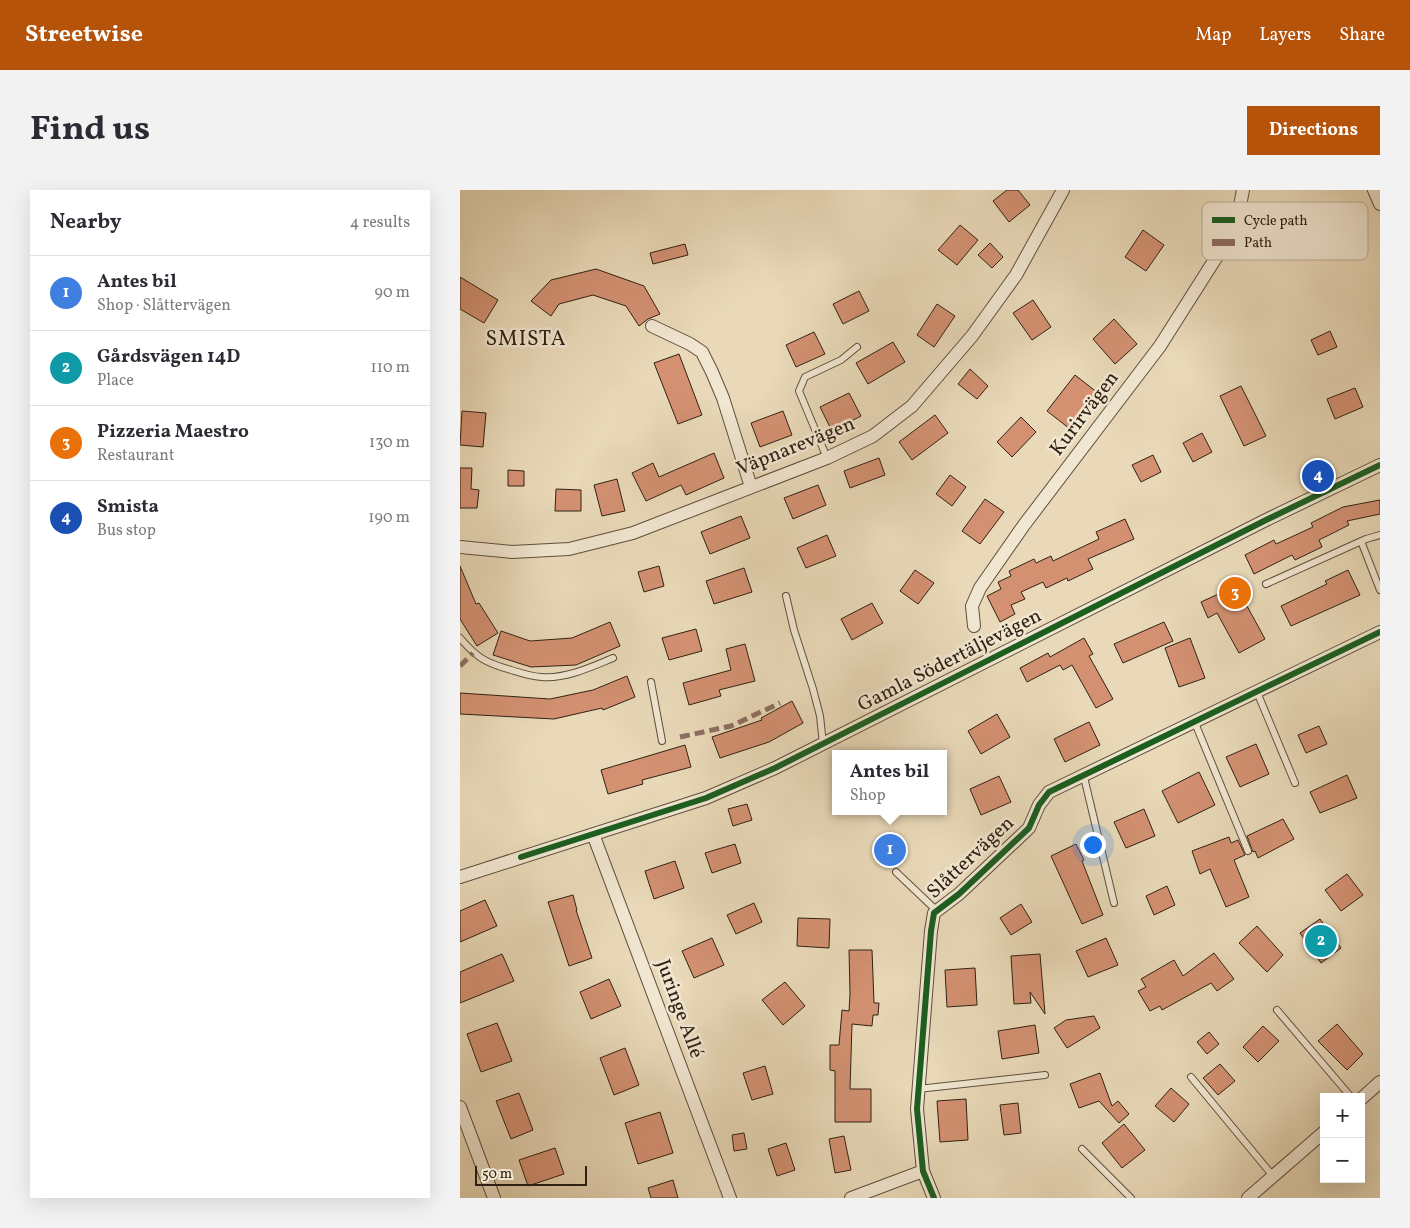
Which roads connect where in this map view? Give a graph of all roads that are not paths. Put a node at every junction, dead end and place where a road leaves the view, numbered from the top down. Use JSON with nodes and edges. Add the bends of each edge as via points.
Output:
{"nodes":[{"id":1,"x":1064,"y":190,"type":"edge"},
{"id":2,"x":1374,"y":190,"type":"edge"},
{"id":3,"x":1380,"y":204,"type":"edge"},
{"id":4,"x":1215,"y":260,"type":"edge"},
{"id":5,"x":652,"y":326,"type":"dead end"},
{"id":6,"x":857,"y":347,"type":"dead end"},
{"id":7,"x":827,"y":458,"type":"junction"},
{"id":8,"x":1380,"y":465,"type":"edge"},
{"id":9,"x":751,"y":487,"type":"junction"},
{"id":10,"x":1380,"y":535,"type":"edge"},
{"id":11,"x":1360,"y":542,"type":"junction"},
{"id":12,"x":460,"y":547,"type":"edge"},
{"id":13,"x":1266,"y":584,"type":"dead end"},
{"id":14,"x":1380,"y":590,"type":"edge"},
{"id":15,"x":786,"y":596,"type":"dead end"},
{"id":16,"x":974,"y":626,"type":"dead end"},
{"id":17,"x":1380,"y":632,"type":"edge"},
{"id":18,"x":460,"y":638,"type":"edge"},
{"id":19,"x":613,"y":658,"type":"dead end"},
{"id":20,"x":651,"y":682,"type":"dead end"},
{"id":21,"x":1257,"y":692,"type":"junction"},
{"id":22,"x":1195,"y":723,"type":"junction"},
{"id":23,"x":662,"y":741,"type":"dead end"},
{"id":24,"x":822,"y":744,"type":"junction"},
{"id":25,"x":1084,"y":776,"type":"junction"},
{"id":26,"x":1295,"y":782,"type":"dead end"},
{"id":27,"x":593,"y":834,"type":"junction"},
{"id":28,"x":1248,"y":851,"type":"dead end"},
{"id":29,"x":896,"y":872,"type":"dead end"},
{"id":30,"x":460,"y":877,"type":"edge"},
{"id":31,"x":1114,"y":903,"type":"dead end"},
{"id":32,"x":937,"y":910,"type":"junction"},
{"id":33,"x":1277,"y":1010,"type":"dead end"},
{"id":34,"x":1045,"y":1075,"type":"dead end"},
{"id":35,"x":1191,"y":1078,"type":"dead end"},
{"id":36,"x":1380,"y":1082,"type":"edge"},
{"id":37,"x":918,"y":1089,"type":"junction"},
{"id":38,"x":1349,"y":1093,"type":"edge"},
{"id":39,"x":1365,"y":1095,"type":"edge"},
{"id":40,"x":460,"y":1107,"type":"edge"},
{"id":41,"x":1320,"y":1136,"type":"edge"},
{"id":42,"x":1082,"y":1149,"type":"dead end"},
{"id":43,"x":923,"y":1171,"type":"junction"},
{"id":44,"x":1274,"y":1176,"type":"junction"},
{"id":45,"x":494,"y":1198,"type":"edge"},
{"id":46,"x":730,"y":1198,"type":"edge"},
{"id":47,"x":850,"y":1198,"type":"edge"},
{"id":48,"x":934,"y":1198,"type":"edge"},
{"id":49,"x":1131,"y":1198,"type":"edge"},
{"id":50,"x":1248,"y":1198,"type":"edge"}],
"edges":[{"from":1,"to":7,"type":"street","name":"Väpnarevägen","via":[[1016,275],[972,336],[922,395],[873,436]]},
{"from":2,"to":3,"type":"street"},
{"from":4,"to":16,"type":"street","name":"Kurirvägen","via":[[1160,346],[980,588],[972,606]]},
{"from":5,"to":9,"type":"street","via":[[702,352],[723,398]]},
{"from":6,"to":7,"type":"lane","via":[[841,360],[804,377],[800,385],[799,391]]},
{"from":7,"to":9,"type":"street","name":"Väpnarevägen"},
{"from":8,"to":24,"type":"street","name":"Gamla Södertäljevägen"},
{"from":9,"to":12,"type":"street","name":"Väpnarevägen","via":[[633,533],[569,550],[512,552]]},
{"from":10,"to":11,"type":"lane"},
{"from":11,"to":13,"type":"lane"},
{"from":11,"to":14,"type":"lane"},
{"from":15,"to":24,"type":"lane","via":[[820,716]]},
{"from":17,"to":21,"type":"street","name":"Slåttervägen"},
{"from":18,"to":19,"type":"lane","via":[[484,661],[542,678],[585,670]]},
{"from":20,"to":23,"type":"lane"},
{"from":21,"to":22,"type":"street","name":"Slåttervägen"},
{"from":21,"to":26,"type":"lane"},
{"from":22,"to":25,"type":"street","name":"Slåttervägen"},
{"from":22,"to":28,"type":"lane"},
{"from":24,"to":27,"type":"street","name":"Gamla Södertäljevägen","via":[[706,798]]},
{"from":25,"to":31,"type":"lane"},
{"from":25,"to":32,"type":"street","name":"Slåttervägen","via":[[1050,792],[1039,805],[1028,828]]},
{"from":27,"to":30,"type":"street","name":"Gamla Södertäljevägen"},
{"from":27,"to":46,"type":"street","name":"Juringe Allé"},
{"from":29,"to":32,"type":"lane"},
{"from":32,"to":37,"type":"street","name":"Slåttervägen","via":[[931,930]]},
{"from":33,"to":38,"type":"lane"},
{"from":34,"to":37,"type":"lane"},
{"from":35,"to":44,"type":"lane"},
{"from":36,"to":39,"type":"street"},
{"from":37,"to":43,"type":"street","name":"Slåttervägen"},
{"from":40,"to":45,"type":"street"},
{"from":41,"to":44,"type":"street"},
{"from":42,"to":49,"type":"lane"},
{"from":43,"to":47,"type":"street"},
{"from":43,"to":48,"type":"street","name":"Slåttervägen"},
{"from":44,"to":50,"type":"street"}]}
